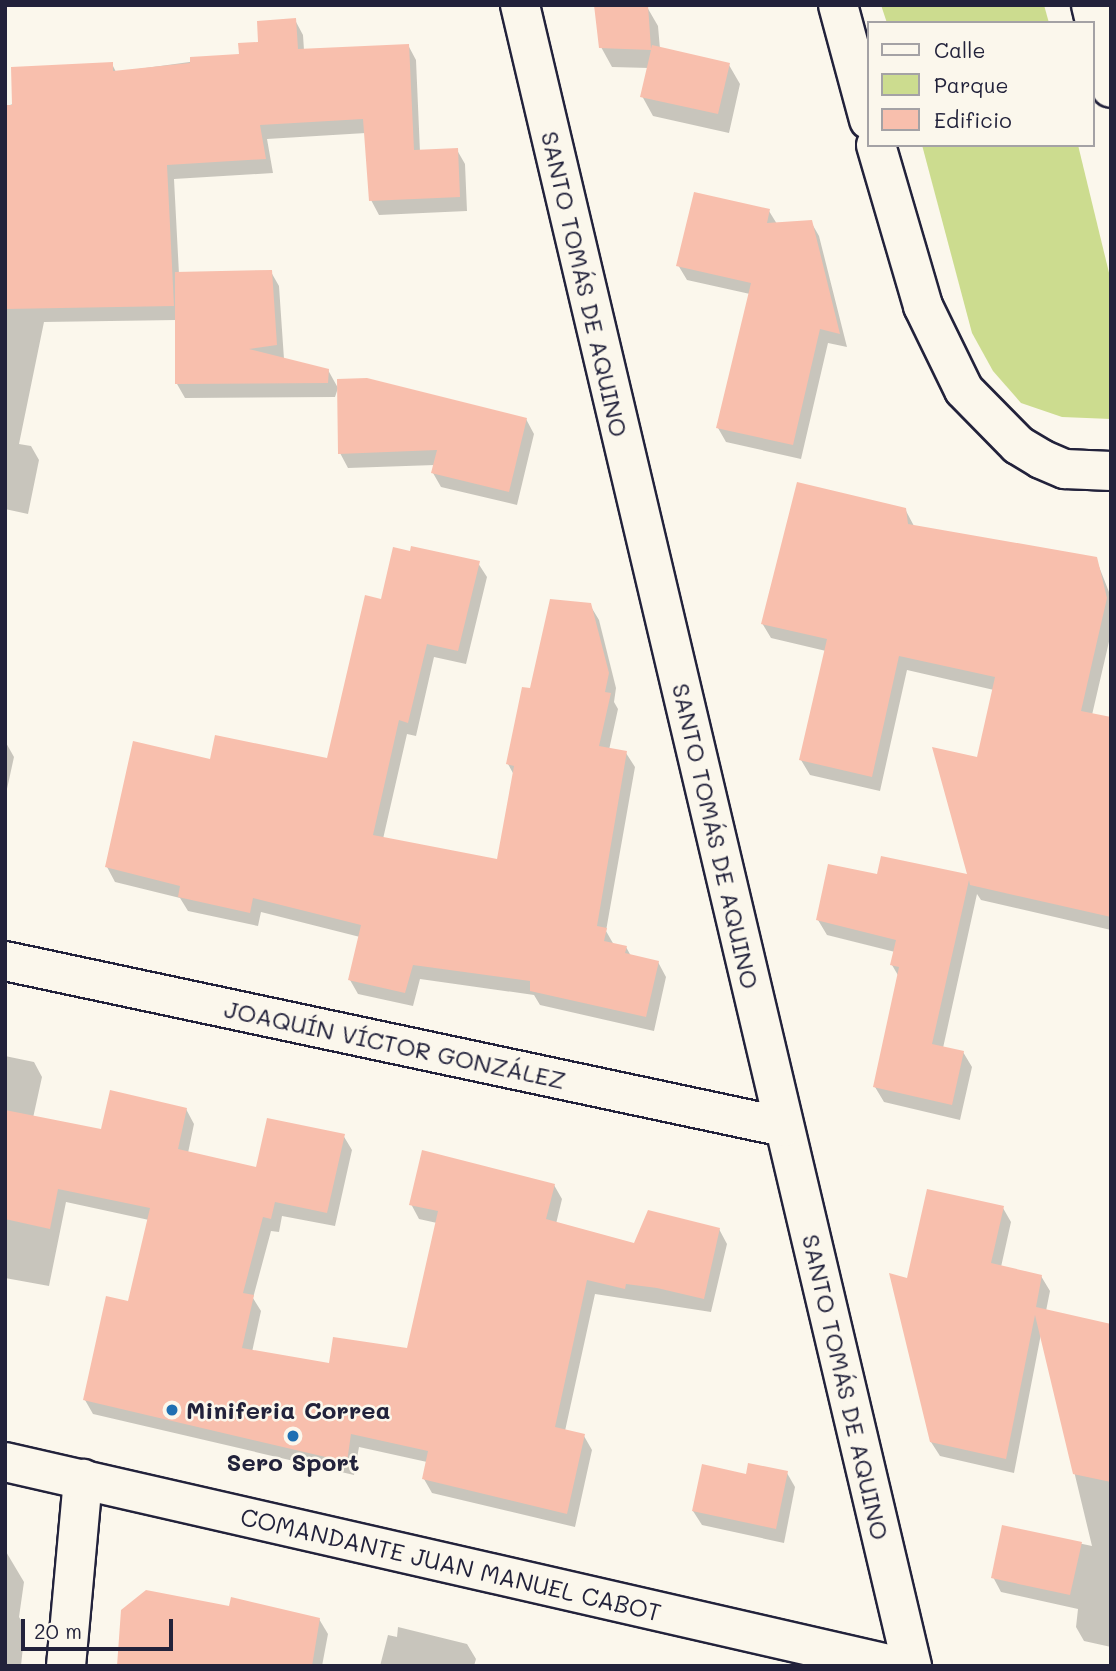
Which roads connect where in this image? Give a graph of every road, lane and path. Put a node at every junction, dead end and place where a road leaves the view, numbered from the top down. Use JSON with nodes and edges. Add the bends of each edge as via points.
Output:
{"nodes":[{"id":1,"x":520,"y":5,"type":"edge"},
{"id":2,"x":838,"y":5,"type":"edge"},
{"id":3,"x":1095,"y":22,"type":"edge"},
{"id":4,"x":1111,"y":89,"type":"edge"},
{"id":5,"x":867,"y":113,"type":"edge"},
{"id":6,"x":877,"y":147,"type":"edge"},
{"id":7,"x":1111,"y":471,"type":"edge"},
{"id":8,"x":5,"y":961,"type":"edge"},
{"id":9,"x":784,"y":1127,"type":"junction"},
{"id":10,"x":5,"y":1462,"type":"edge"},
{"id":11,"x":83,"y":1479,"type":"junction"},
{"id":12,"x":819,"y":1657,"type":"edge"},
{"id":13,"x":66,"y":1666,"type":"edge"},
{"id":14,"x":897,"y":1666,"type":"edge"},
{"id":15,"x":912,"y":1666,"type":"edge"}],
"edges":[{"from":1,"to":9,"type":"street","name":"SANTO TOMÁS DE AQUINO"},
{"from":2,"to":5,"type":"street"},
{"from":3,"to":4,"type":"street"},
{"from":6,"to":7,"type":"street","via":[[923,306],[964,390],[1018,445],[1041,459],[1065,469]]},
{"from":8,"to":9,"type":"street","name":"JOAQUÍN VÍCTOR GONZÁLEZ"},
{"from":9,"to":15,"type":"street","name":"SANTO TOMÁS DE AQUINO"},
{"from":10,"to":11,"type":"street","name":"COMANDANTE JUAN MANUEL CABOT"},
{"from":11,"to":12,"type":"street","name":"COMANDANTE JUAN MANUEL CABOT"},
{"from":11,"to":13,"type":"street"},
{"from":12,"to":14,"type":"street","name":"COMANDANTE JUAN MANUEL CABOT"}]}
